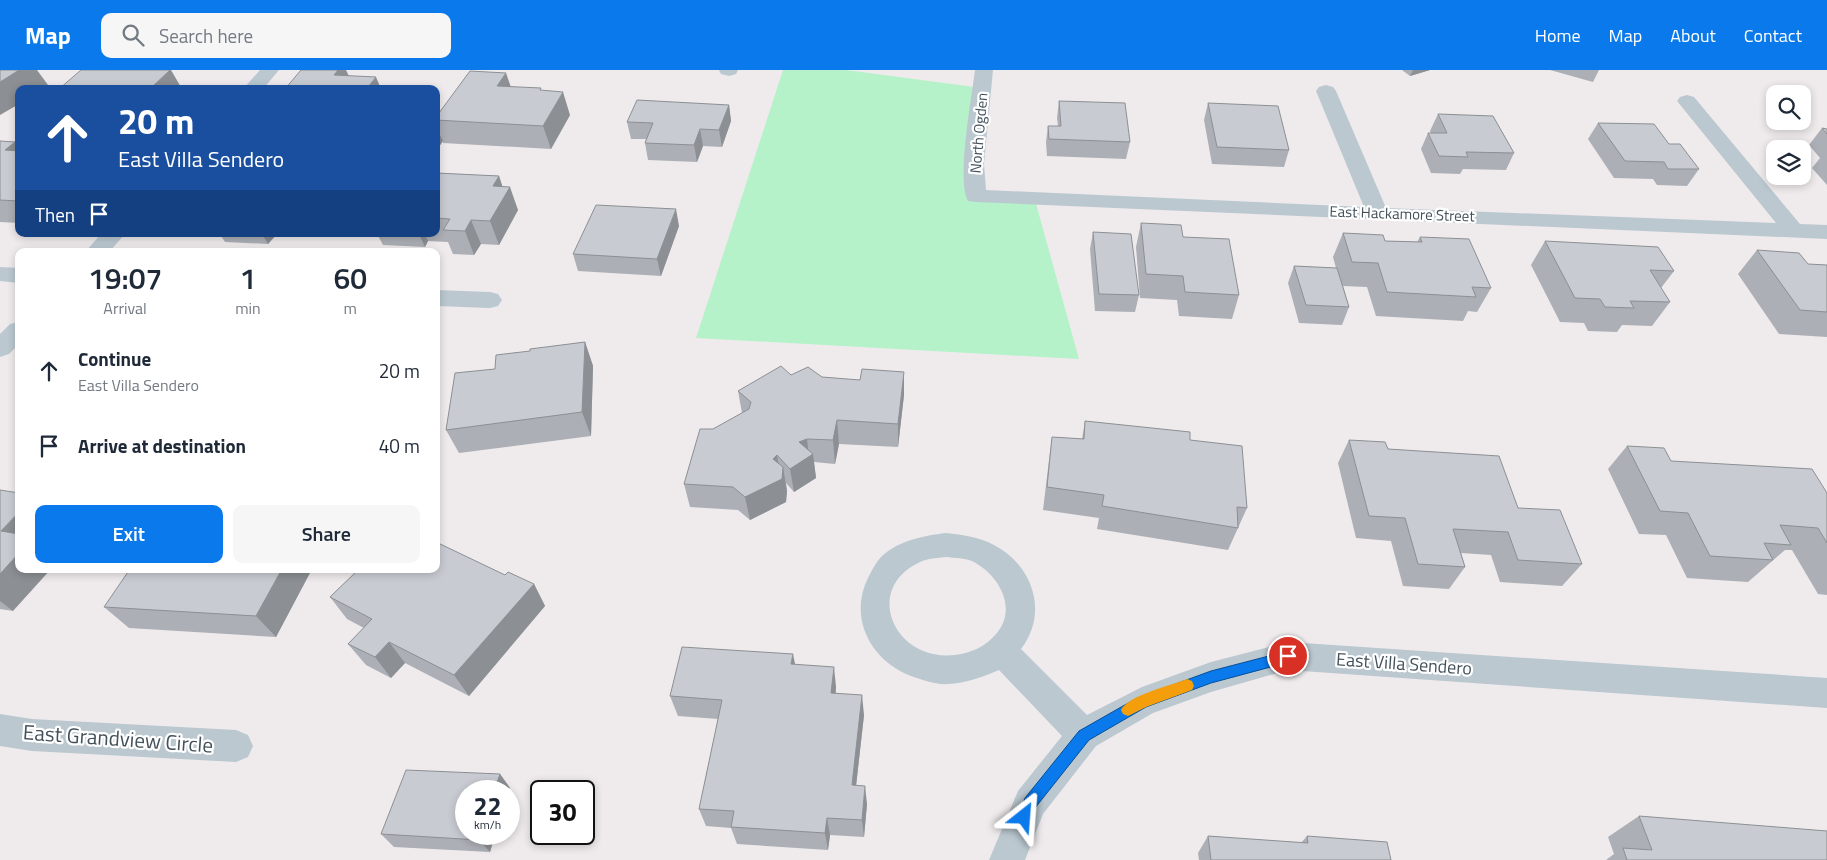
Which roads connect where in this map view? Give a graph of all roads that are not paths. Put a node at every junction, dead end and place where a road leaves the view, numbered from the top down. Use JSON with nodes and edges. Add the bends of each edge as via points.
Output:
{"nodes":[{"id":1,"x":270,"y":70,"type":"edge"},
{"id":2,"x":984,"y":70,"type":"edge"},
{"id":3,"x":256,"y":85,"type":"edge"},
{"id":4,"x":1326,"y":91,"type":"dead end"},
{"id":5,"x":1687,"y":101,"type":"dead end"},
{"id":6,"x":976,"y":196,"type":"joint"},
{"id":7,"x":1377,"y":213,"type":"junction"},
{"id":8,"x":1793,"y":230,"type":"junction"},
{"id":9,"x":1827,"y":232,"type":"edge"},
{"id":10,"x":111,"y":237,"type":"edge"},
{"id":11,"x":100,"y":248,"type":"edge"},
{"id":12,"x":0,"y":274,"type":"edge"},
{"id":13,"x":15,"y":276,"type":"edge"},
{"id":14,"x":440,"y":298,"type":"edge"},
{"id":15,"x":490,"y":300,"type":"dead end"},
{"id":16,"x":15,"y":334,"type":"edge"},
{"id":17,"x":0,"y":348,"type":"edge"},
{"id":18,"x":1002,"y":651,"type":"junction"},
{"id":19,"x":1827,"y":692,"type":"edge"},
{"id":20,"x":0,"y":730,"type":"edge"},
{"id":21,"x":1084,"y":735,"type":"junction"},
{"id":22,"x":236,"y":746,"type":"dead end"},
{"id":23,"x":1007,"y":860,"type":"edge"}],
"edges":[{"from":1,"to":3,"type":"street"},
{"from":2,"to":6,"type":"street","name":"North Ogden","via":[[974,164]]},
{"from":4,"to":7,"type":"street"},
{"from":5,"to":8,"type":"street"},
{"from":6,"to":7,"type":"street","name":"East Hackamore Street"},
{"from":7,"to":8,"type":"street","name":"East Hackamore Street"},
{"from":8,"to":9,"type":"street","name":"East Hackamore Street"},
{"from":10,"to":11,"type":"street"},
{"from":12,"to":13,"type":"street"},
{"from":14,"to":15,"type":"street"},
{"from":16,"to":17,"type":"street"},
{"from":18,"to":18,"type":"street","via":[[1016,633],[1022,612],[1018,591],[1008,572],[991,558],[969,548],[946,545],[923,548],[902,557],[886,572],[876,589],[874,610],[879,630],[892,648],[911,662],[935,669],[960,670],[983,664]]},
{"from":18,"to":21,"type":"street"},
{"from":19,"to":21,"type":"street","name":"East Villa Sendero","via":[[1288,656],[1211,677],[1142,702]]},
{"from":20,"to":22,"type":"street","name":"East Grandview Circle","via":[[32,735]]},
{"from":21,"to":23,"type":"street","via":[[1030,803]]}]}
